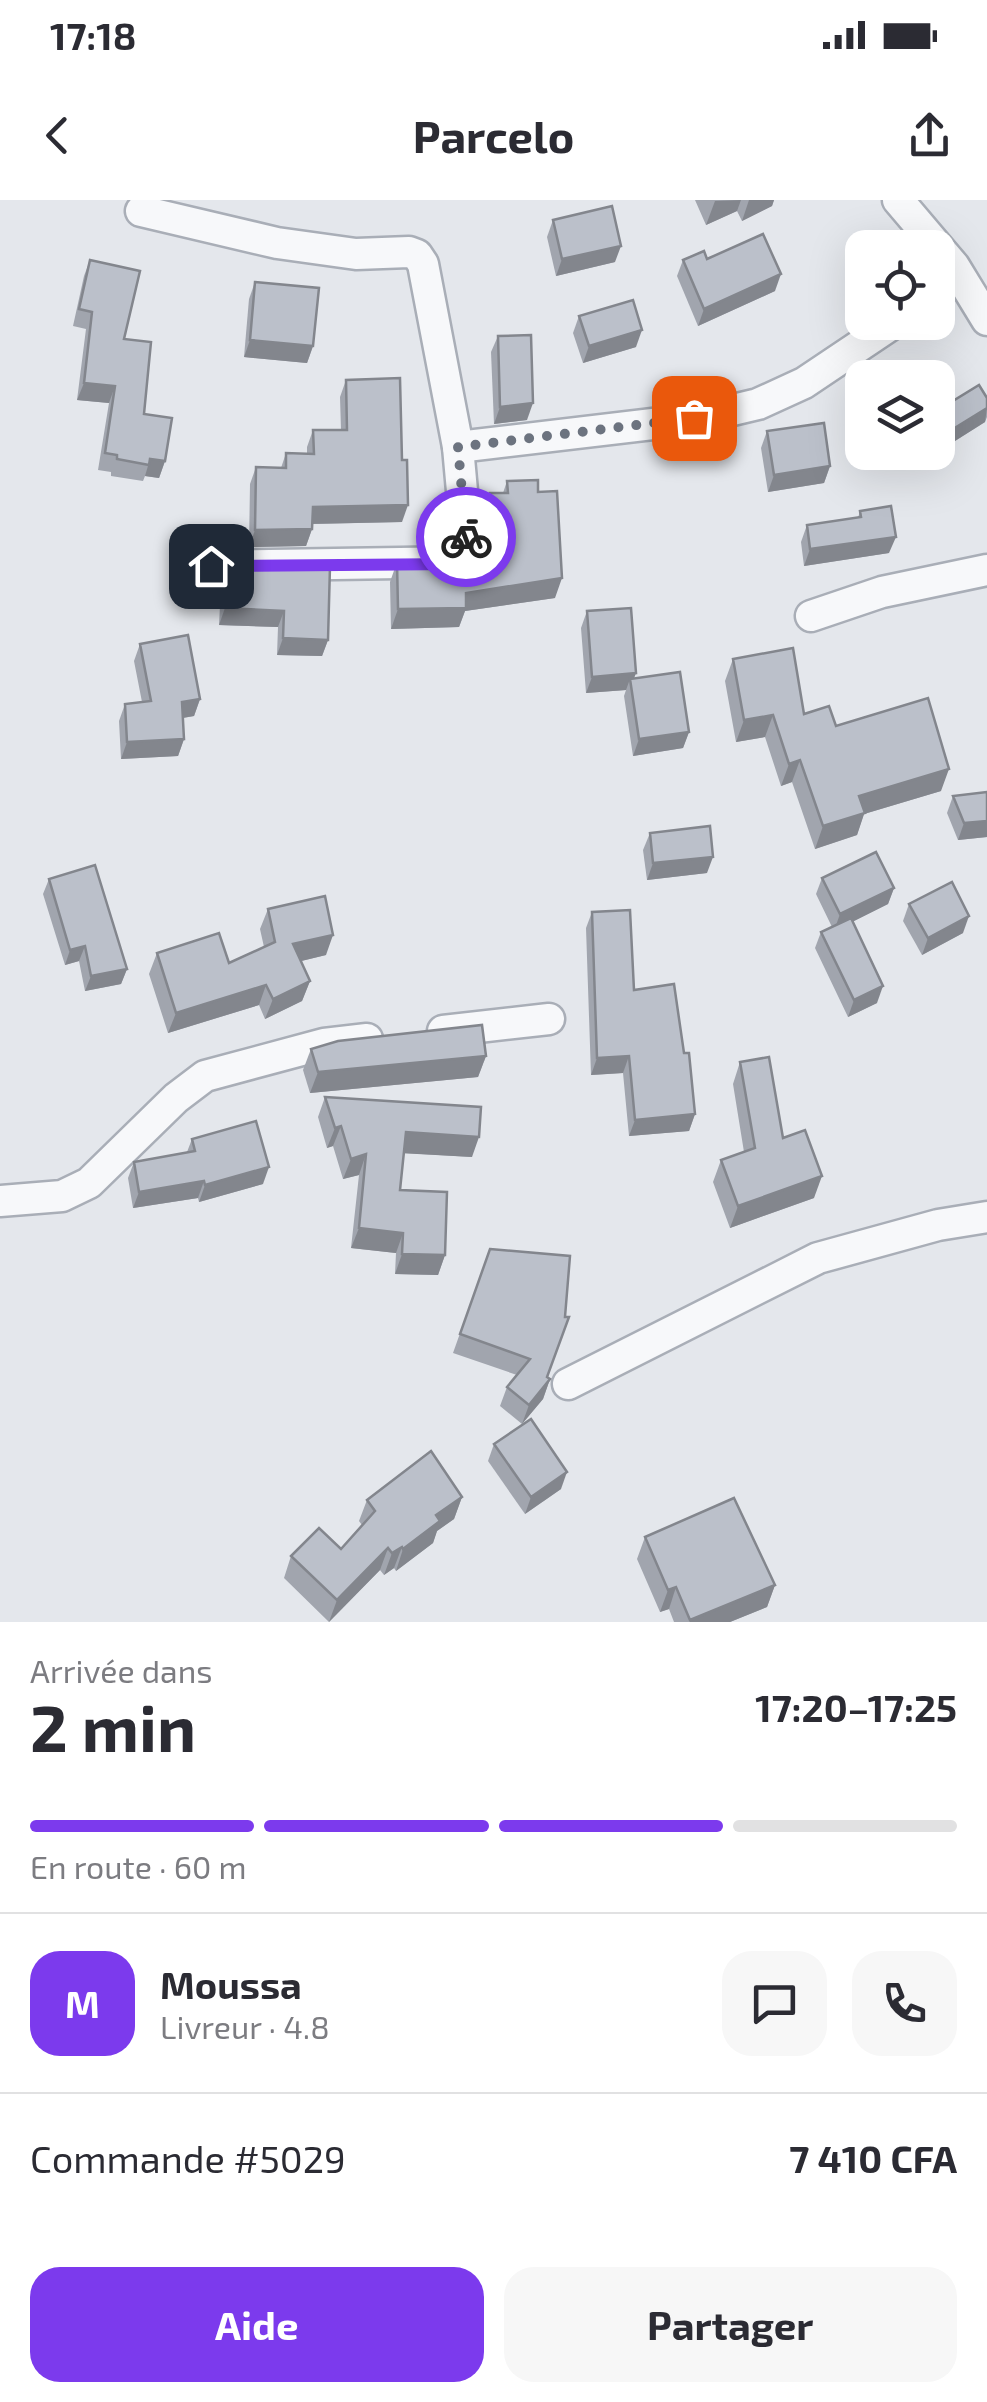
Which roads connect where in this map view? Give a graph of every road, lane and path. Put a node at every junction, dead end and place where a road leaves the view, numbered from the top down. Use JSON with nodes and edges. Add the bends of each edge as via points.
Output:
{"nodes":[{"id":1,"x":898,"y":200,"type":"edge"},
{"id":2,"x":141,"y":211,"type":"dead end"},
{"id":3,"x":917,"y":230,"type":"edge"},
{"id":4,"x":955,"y":284,"type":"edge"},
{"id":5,"x":987,"y":320,"type":"edge"},
{"id":6,"x":868,"y":340,"type":"edge"},
{"id":7,"x":458,"y":447,"type":"junction"},
{"id":8,"x":211,"y":566,"type":"dead end"},
{"id":9,"x":987,"y":570,"type":"edge"},
{"id":10,"x":812,"y":616,"type":"dead end"},
{"id":11,"x":550,"y":1019,"type":"dead end"},
{"id":12,"x":0,"y":1201,"type":"edge"},
{"id":13,"x":987,"y":1217,"type":"edge"},
{"id":14,"x":568,"y":1384,"type":"dead end"}],
"edges":[{"from":1,"to":3,"type":"street"},
{"from":2,"to":7,"type":"street","via":[[277,243],[418,255]]},
{"from":4,"to":5,"type":"street"},
{"from":6,"to":7,"type":"street","via":[[758,404]]},
{"from":7,"to":8,"type":"street","via":[[465,562]]},
{"from":9,"to":10,"type":"street","via":[[882,592]]},
{"from":11,"to":12,"type":"street","via":[[324,1044],[204,1076],[89,1183],[62,1196]]},
{"from":13,"to":14,"type":"street","via":[[818,1258]]}]}
